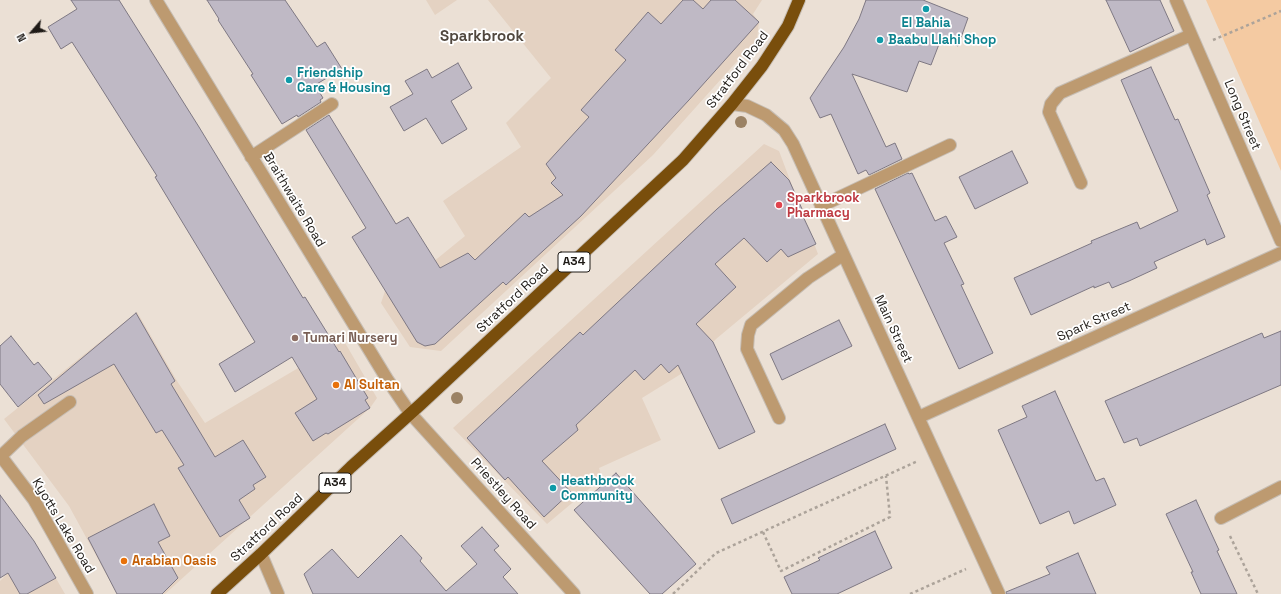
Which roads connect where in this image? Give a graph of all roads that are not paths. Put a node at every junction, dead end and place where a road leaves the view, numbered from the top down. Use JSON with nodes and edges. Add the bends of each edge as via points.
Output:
{"nodes":[{"id":1,"x":156,"y":0,"type":"edge"},
{"id":2,"x":799,"y":0,"type":"edge"},
{"id":3,"x":1176,"y":0,"type":"edge"},
{"id":4,"x":1192,"y":35,"type":"junction"},
{"id":5,"x":332,"y":104,"type":"dead end"},
{"id":6,"x":732,"y":104,"type":"junction"},
{"id":7,"x":950,"y":144,"type":"dead end"},
{"id":8,"x":252,"y":157,"type":"junction"},
{"id":9,"x":1081,"y":183,"type":"dead end"},
{"id":10,"x":821,"y":206,"type":"junction"},
{"id":11,"x":1281,"y":241,"type":"edge"},
{"id":12,"x":1281,"y":253,"type":"edge"},
{"id":13,"x":843,"y":255,"type":"junction"},
{"id":14,"x":70,"y":402,"type":"dead end"},
{"id":15,"x":410,"y":413,"type":"junction"},
{"id":16,"x":919,"y":417,"type":"junction"},
{"id":17,"x":779,"y":418,"type":"dead end"},
{"id":18,"x":1,"y":455,"type":"edge"},
{"id":19,"x":1281,"y":487,"type":"edge"},
{"id":20,"x":1221,"y":518,"type":"road end"},
{"id":21,"x":261,"y":554,"type":"junction"},
{"id":22,"x":87,"y":594,"type":"edge"},
{"id":23,"x":217,"y":594,"type":"edge"},
{"id":24,"x":278,"y":594,"type":"edge"},
{"id":25,"x":574,"y":594,"type":"edge"},
{"id":26,"x":999,"y":594,"type":"edge"}],
"edges":[{"from":1,"to":8,"type":"street","name":"Braithwaite Road"},
{"from":2,"to":6,"type":"highway","name":"Stratford Road","number":"A34","via":[[788,26],[762,66]]},
{"from":3,"to":4,"type":"street","name":"Long Street"},
{"from":4,"to":9,"type":"street","via":[[1060,93],[1051,104],[1049,112]]},
{"from":4,"to":11,"type":"street","name":"Long Street"},
{"from":5,"to":8,"type":"street"},
{"from":6,"to":10,"type":"street","name":"Main Street","via":[[748,106],[766,115],[784,130]]},
{"from":6,"to":15,"type":"highway","name":"Stratford Road","number":"A34","via":[[683,160]]},
{"from":7,"to":10,"type":"street"},
{"from":8,"to":15,"type":"street","name":"Braithwaite Road"},
{"from":10,"to":13,"type":"street","name":"Main Street"},
{"from":12,"to":16,"type":"street","name":"Spark Street"},
{"from":13,"to":16,"type":"street","name":"Main Street"},
{"from":13,"to":17,"type":"street","via":[[808,278],[751,325],[747,348]]},
{"from":14,"to":18,"type":"street","via":[[22,436]]},
{"from":15,"to":21,"type":"highway","name":"Stratford Road","number":"A34"},
{"from":15,"to":25,"type":"street","name":"Priestley Road"},
{"from":16,"to":26,"type":"street","name":"Main Street"},
{"from":18,"to":22,"type":"street","name":"Kyotts Lake Road","via":[[34,500]]},
{"from":19,"to":20,"type":"street"},
{"from":21,"to":23,"type":"highway","name":"Stratford Road","number":"A34"},
{"from":21,"to":24,"type":"street"}]}
